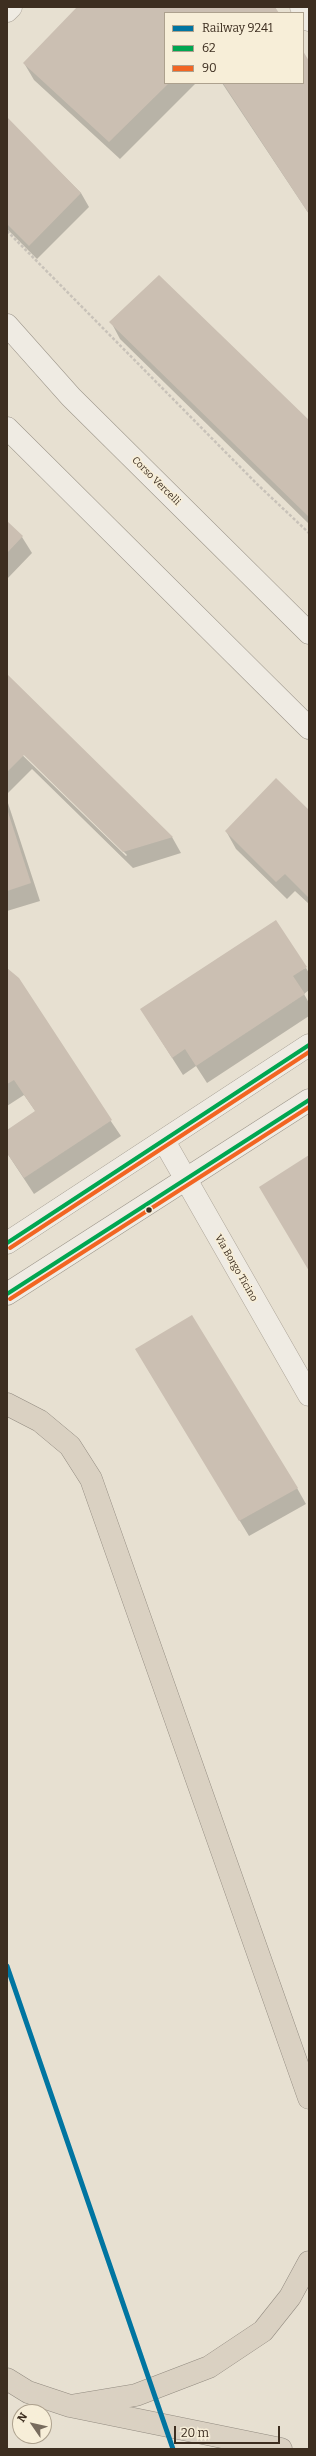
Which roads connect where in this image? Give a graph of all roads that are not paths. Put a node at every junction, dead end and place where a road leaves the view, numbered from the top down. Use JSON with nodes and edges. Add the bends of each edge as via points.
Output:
{"nodes":[{"id":1,"x":11,"y":7,"type":"edge"},
{"id":2,"x":301,"y":7,"type":"edge"},
{"id":3,"x":7,"y":11,"type":"edge"},
{"id":4,"x":309,"y":20,"type":"edge"},
{"id":5,"x":7,"y":325,"type":"edge"},
{"id":6,"x":7,"y":428,"type":"edge"},
{"id":7,"x":309,"y":633,"type":"edge"},
{"id":8,"x":309,"y":728,"type":"edge"},
{"id":9,"x":309,"y":1045,"type":"edge"},
{"id":10,"x":309,"y":1100,"type":"edge"},
{"id":11,"x":164,"y":1140,"type":"junction"},
{"id":12,"x":186,"y":1179,"type":"junction"},
{"id":13,"x":7,"y":1243,"type":"edge"},
{"id":14,"x":7,"y":1294,"type":"edge"},
{"id":15,"x":309,"y":1395,"type":"edge"},
{"id":16,"x":7,"y":1404,"type":"edge"},
{"id":17,"x":309,"y":2098,"type":"edge"},
{"id":18,"x":309,"y":2262,"type":"edge"},
{"id":19,"x":7,"y":2379,"type":"edge"},
{"id":20,"x":70,"y":2406,"type":"junction"},
{"id":21,"x":272,"y":2446,"type":"edge"}],
"edges":[{"from":1,"to":3,"type":"main road"},
{"from":2,"to":4,"type":"main road"},
{"from":5,"to":7,"type":"main road","name":"Corso Vercelli","via":[[71,396]]},
{"from":6,"to":8,"type":"main road"},
{"from":9,"to":11,"type":"main road"},
{"from":10,"to":12,"type":"main road"},
{"from":11,"to":12,"type":"main road","name":"Via Borgo Ticino"},
{"from":11,"to":13,"type":"main road"},
{"from":12,"to":14,"type":"main road"},
{"from":12,"to":15,"type":"main road","name":"Via Borgo Ticino"},
{"from":16,"to":17,"type":"highway","via":[[40,1421],[70,1446],[91,1479]]},
{"from":18,"to":20,"type":"highway","via":[[290,2297],[263,2331],[210,2367],[136,2395]]},
{"from":19,"to":20,"type":"highway","via":[[28,2392]]},
{"from":20,"to":21,"type":"highway"}]}
